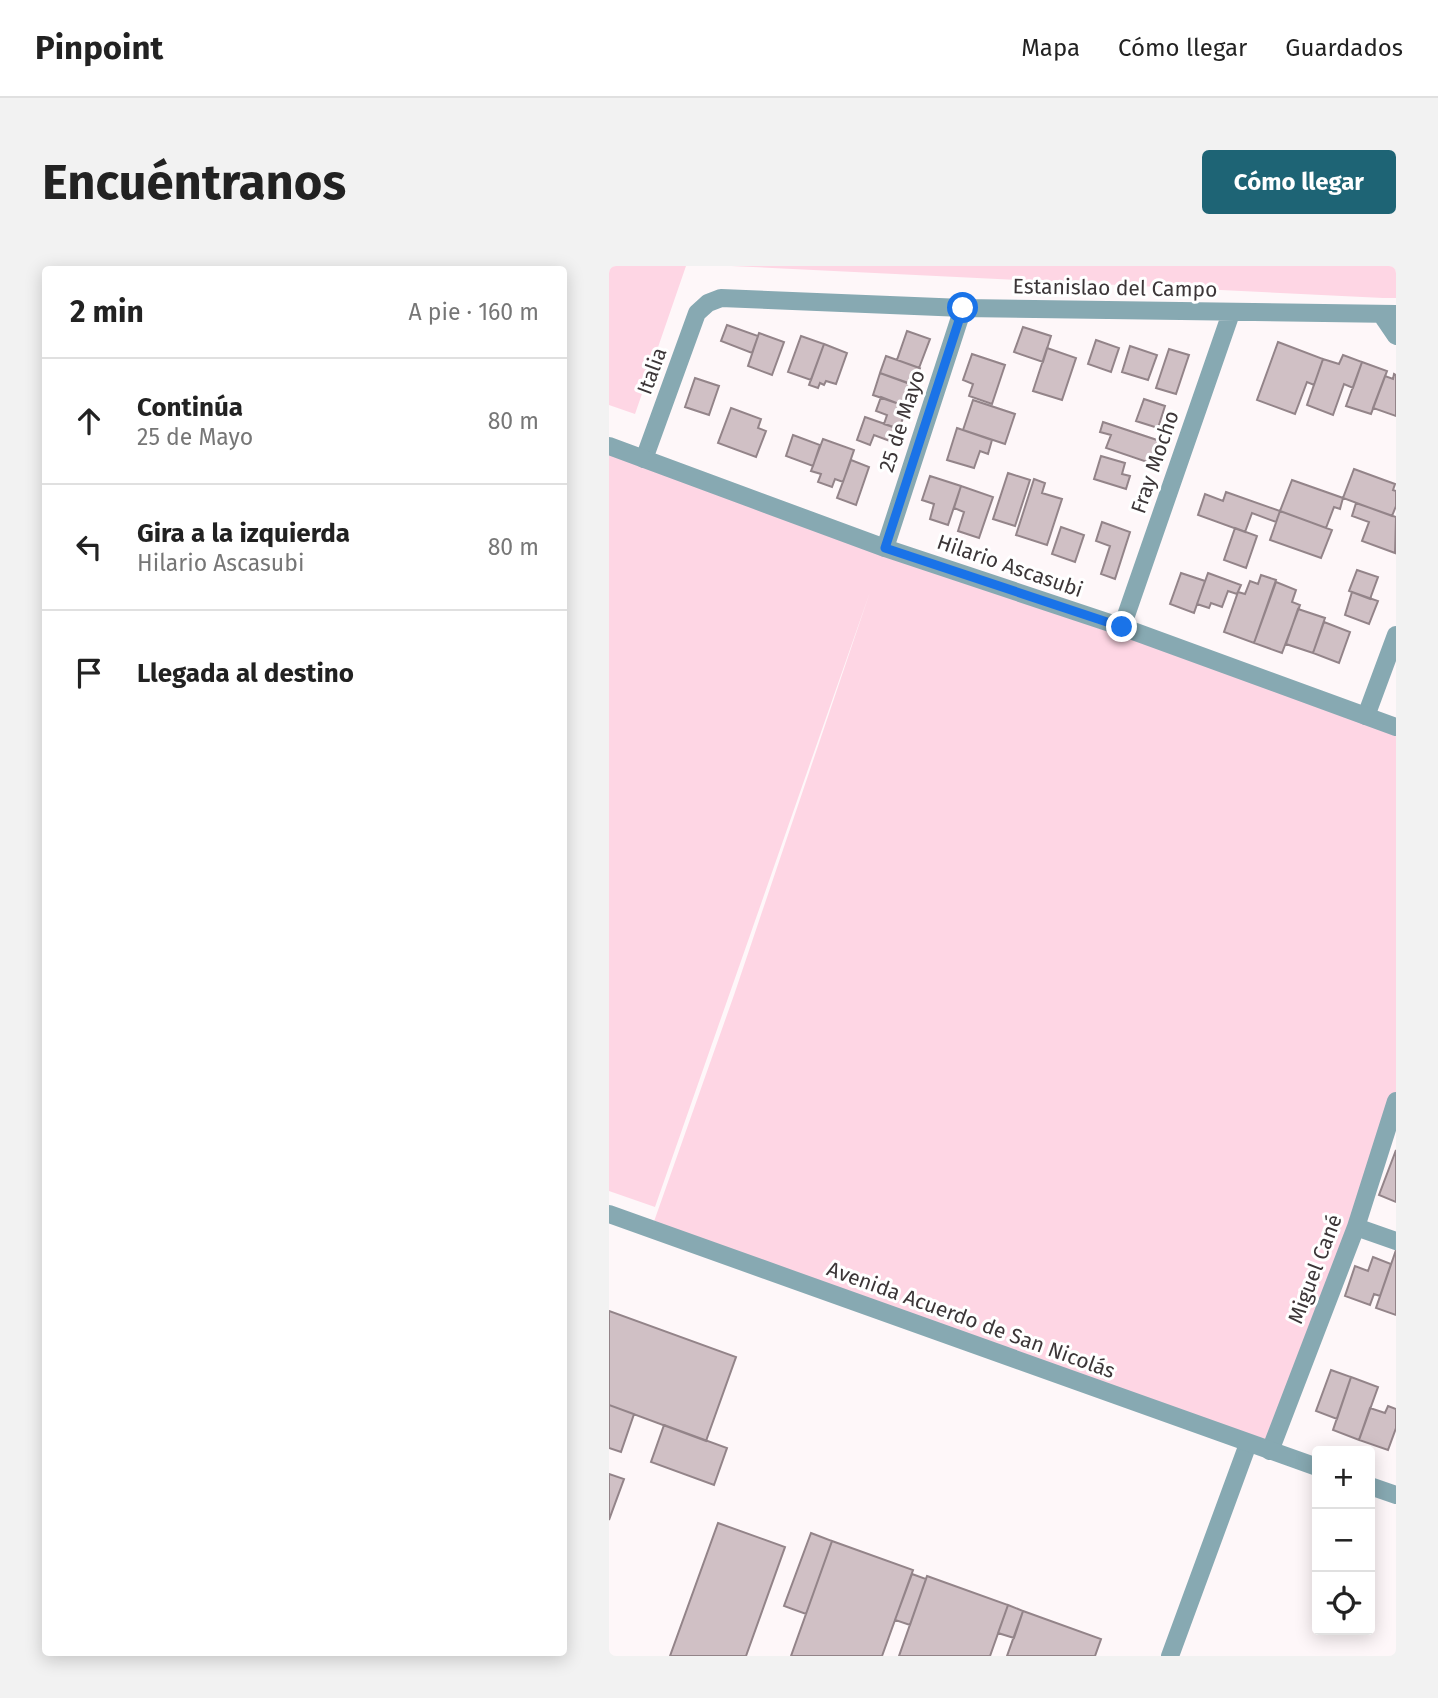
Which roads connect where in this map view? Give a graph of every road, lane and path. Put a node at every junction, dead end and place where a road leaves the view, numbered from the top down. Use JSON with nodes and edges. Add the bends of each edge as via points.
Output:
{"nodes":[{"id":1,"x":708,"y":303,"type":"joint"},
{"id":2,"x":963,"y":308,"type":"junction"},
{"id":3,"x":1231,"y":313,"type":"junction"},
{"id":4,"x":1388,"y":314,"type":"edge"},
{"id":5,"x":1396,"y":337,"type":"edge"},
{"id":6,"x":609,"y":446,"type":"edge"},
{"id":7,"x":644,"y":459,"type":"junction"},
{"id":8,"x":885,"y":548,"type":"junction"},
{"id":9,"x":1122,"y":627,"type":"junction"},
{"id":10,"x":1396,"y":635,"type":"edge"},
{"id":11,"x":1366,"y":716,"type":"junction"},
{"id":12,"x":1396,"y":727,"type":"edge"},
{"id":13,"x":1396,"y":1101,"type":"edge"},
{"id":14,"x":609,"y":1214,"type":"edge"},
{"id":15,"x":1356,"y":1227,"type":"junction"},
{"id":16,"x":1396,"y":1241,"type":"edge"},
{"id":17,"x":1248,"y":1444,"type":"junction"},
{"id":18,"x":1271,"y":1451,"type":"junction"},
{"id":19,"x":1312,"y":1465,"type":"edge"},
{"id":20,"x":1375,"y":1488,"type":"edge"},
{"id":21,"x":1396,"y":1495,"type":"edge"},
{"id":22,"x":1170,"y":1656,"type":"edge"}],
"edges":[{"from":1,"to":2,"type":"street","name":"Estanislao del Campo","via":[[721,298]]},
{"from":1,"to":7,"type":"street","name":"Italia","via":[[697,313]]},
{"from":2,"to":3,"type":"street","name":"Estanislao del Campo"},
{"from":2,"to":8,"type":"street","name":"25 de Mayo"},
{"from":3,"to":4,"type":"street","name":"Estanislao del Campo"},
{"from":3,"to":9,"type":"street","name":"Fray Mocho"},
{"from":4,"to":5,"type":"street"},
{"from":6,"to":7,"type":"street","name":"Hilario Ascasubi"},
{"from":7,"to":8,"type":"street","name":"Hilario Ascasubi"},
{"from":8,"to":9,"type":"street","name":"Hilario Ascasubi"},
{"from":9,"to":11,"type":"street","name":"Hilario Ascasubi"},
{"from":10,"to":11,"type":"street"},
{"from":11,"to":12,"type":"street","name":"Hilario Ascasubi"},
{"from":13,"to":15,"type":"street","name":"Miguel Cané"},
{"from":14,"to":17,"type":"street","name":"Avenida Acuerdo de San Nicolás"},
{"from":15,"to":16,"type":"street"},
{"from":15,"to":18,"type":"street","name":"Miguel Cané"},
{"from":17,"to":18,"type":"street","name":"Avenida Acuerdo de San Nicolás"},
{"from":17,"to":22,"type":"street"},
{"from":18,"to":19,"type":"street","name":"Avenida Acuerdo de San Nicolás"},
{"from":20,"to":21,"type":"street"}]}
